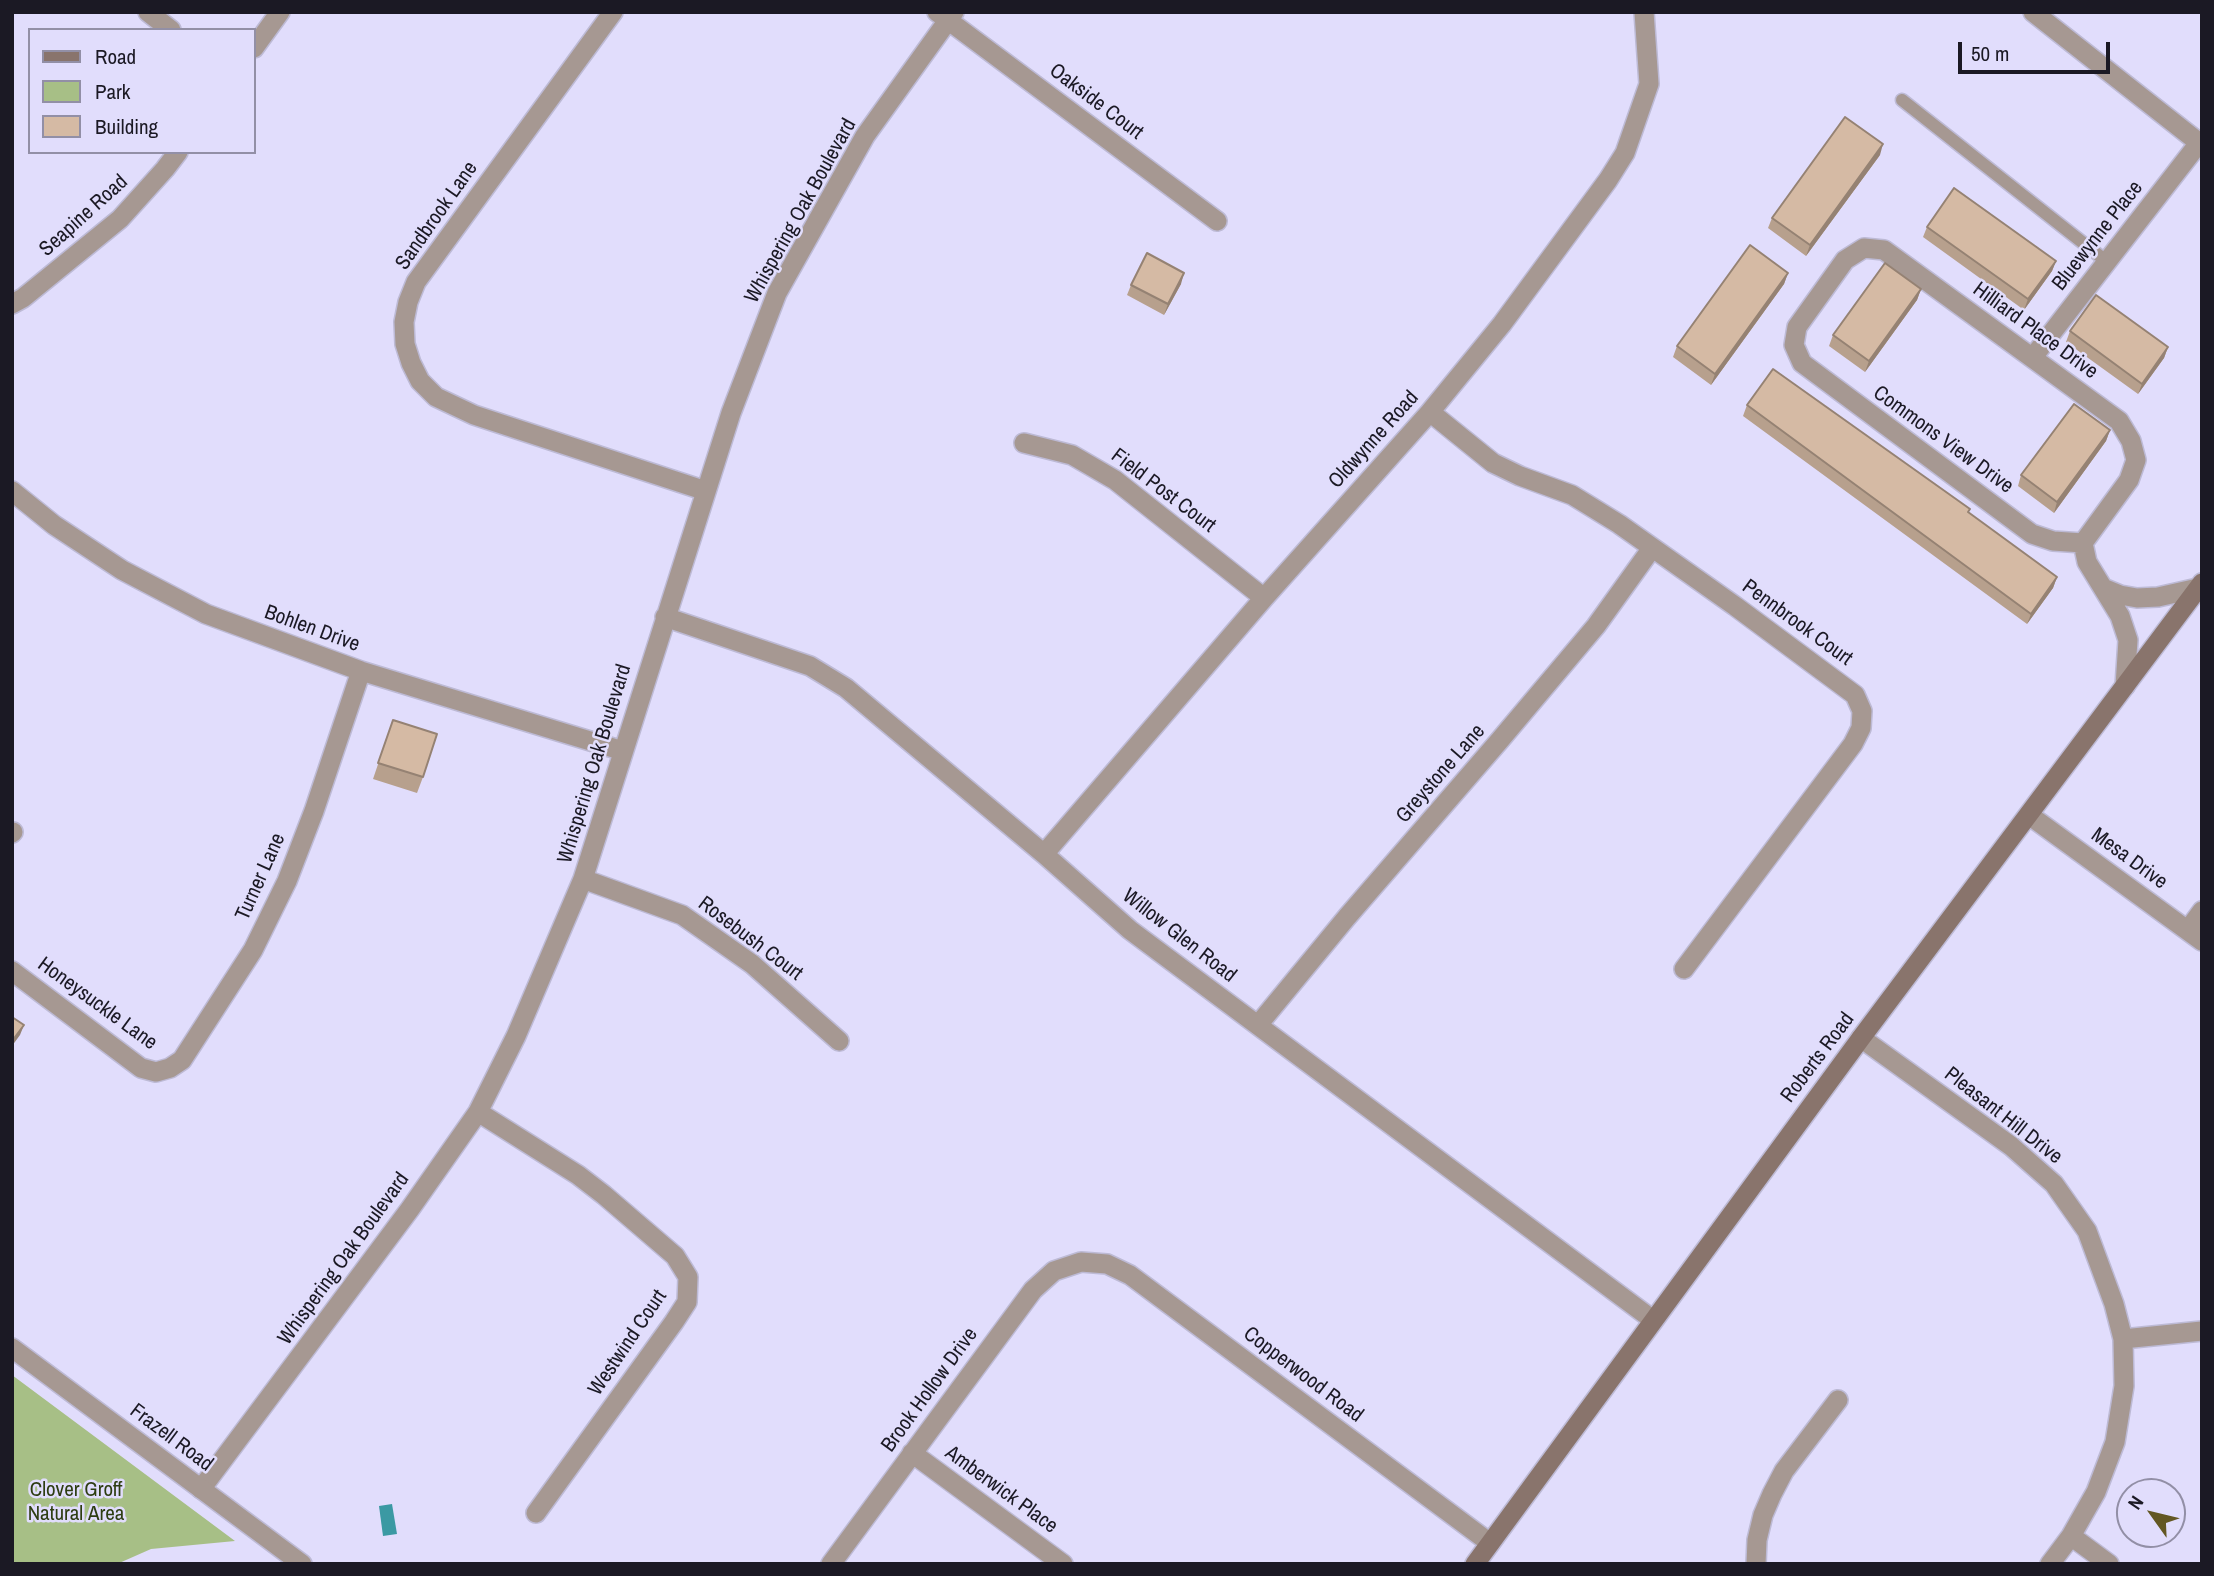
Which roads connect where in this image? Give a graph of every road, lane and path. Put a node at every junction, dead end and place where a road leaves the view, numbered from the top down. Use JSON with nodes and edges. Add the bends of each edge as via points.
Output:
{"nodes":[{"id":1,"x":148,"y":12,"type":"edge"},
{"id":2,"x":280,"y":12,"type":"edge"},
{"id":3,"x":612,"y":12,"type":"edge"},
{"id":4,"x":1644,"y":12,"type":"edge"},
{"id":5,"x":2034,"y":13,"type":"edge"},
{"id":6,"x":946,"y":15,"type":"edge"},
{"id":7,"x":168,"y":28,"type":"edge"},
{"id":8,"x":256,"y":45,"type":"edge"},
{"id":9,"x":1902,"y":100,"type":"dead end"},
{"id":10,"x":2200,"y":144,"type":"edge"},
{"id":11,"x":177,"y":154,"type":"edge"},
{"id":12,"x":1217,"y":220,"type":"dead end"},
{"id":13,"x":2106,"y":261,"type":"junction"},
{"id":14,"x":12,"y":304,"type":"edge"},
{"id":15,"x":1794,"y":345,"type":"joint"},
{"id":16,"x":2034,"y":357,"type":"junction"},
{"id":17,"x":1430,"y":412,"type":"junction"},
{"id":18,"x":1024,"y":443,"type":"dead end"},
{"id":19,"x":12,"y":491,"type":"edge"},
{"id":20,"x":706,"y":491,"type":"junction"},
{"id":21,"x":2082,"y":544,"type":"junction"},
{"id":22,"x":1652,"y":548,"type":"junction"},
{"id":23,"x":2200,"y":585,"type":"edge"},
{"id":24,"x":2103,"y":588,"type":"junction"},
{"id":25,"x":1264,"y":597,"type":"junction"},
{"id":26,"x":665,"y":617,"type":"junction"},
{"id":27,"x":361,"y":671,"type":"junction"},
{"id":28,"x":2124,"y":686,"type":"junction"},
{"id":29,"x":623,"y":751,"type":"junction"},
{"id":30,"x":2029,"y":816,"type":"junction"},
{"id":31,"x":1044,"y":854,"type":"junction"},
{"id":32,"x":583,"y":878,"type":"junction"},
{"id":33,"x":2202,"y":911,"type":"edge"},
{"id":34,"x":2195,"y":936,"type":"edge"},
{"id":35,"x":1684,"y":969,"type":"dead end"},
{"id":36,"x":12,"y":971,"type":"edge"},
{"id":37,"x":1258,"y":1025,"type":"junction"},
{"id":38,"x":1861,"y":1038,"type":"junction"},
{"id":39,"x":839,"y":1041,"type":"dead end"},
{"id":40,"x":156,"y":1072,"type":"joint"},
{"id":41,"x":478,"y":1112,"type":"junction"},
{"id":42,"x":1081,"y":1262,"type":"joint"},
{"id":43,"x":1653,"y":1320,"type":"junction"},
{"id":44,"x":2202,"y":1331,"type":"edge"},
{"id":45,"x":2123,"y":1339,"type":"junction"},
{"id":46,"x":12,"y":1348,"type":"edge"},
{"id":47,"x":1838,"y":1400,"type":"dead end"},
{"id":48,"x":912,"y":1453,"type":"junction"},
{"id":49,"x":201,"y":1489,"type":"junction"},
{"id":50,"x":536,"y":1514,"type":"dead end"},
{"id":51,"x":2071,"y":1536,"type":"junction"},
{"id":52,"x":1490,"y":1543,"type":"junction"},
{"id":53,"x":302,"y":1564,"type":"edge"},
{"id":54,"x":831,"y":1564,"type":"edge"},
{"id":55,"x":1063,"y":1564,"type":"edge"},
{"id":56,"x":1475,"y":1564,"type":"edge"},
{"id":57,"x":1756,"y":1564,"type":"edge"},
{"id":58,"x":2050,"y":1564,"type":"edge"},
{"id":59,"x":2109,"y":1564,"type":"edge"}],
"edges":[{"from":1,"to":7,"type":"street"},
{"from":2,"to":8,"type":"street"},
{"from":3,"to":20,"type":"street","name":"Sandbrook Lane","via":[[416,282],[404,322],[405,344],[420,381],[436,397],[474,415]]},
{"from":4,"to":17,"type":"street","name":"Oldwynne Road","via":[[1648,84],[1625,153],[1502,324]]},
{"from":5,"to":10,"type":"street"},
{"from":6,"to":12,"type":"street","name":"Oakside Court"},
{"from":6,"to":20,"type":"street","name":"Whispering Oak Boulevard","via":[[865,136],[777,293]]},
{"from":9,"to":13,"type":"lane"},
{"from":10,"to":13,"type":"street","name":"Bluewynne Place"},
{"from":11,"to":14,"type":"street","name":"Seapine Road","via":[[120,219]]},
{"from":13,"to":16,"type":"street","name":"Bluewynne Place"},
{"from":15,"to":16,"type":"street","name":"Hilliard Place Drive","via":[[1797,327],[1845,260],[1864,248],[1884,250]]},
{"from":15,"to":21,"type":"street","name":"Commons View Drive","via":[[1802,363],[2032,534]]},
{"from":16,"to":21,"type":"street","name":"Hilliard Place Drive","via":[[2119,421],[2136,460],[2129,480]]},
{"from":17,"to":22,"type":"street","name":"Pennbrook Court","via":[[1493,463],[1572,495]]},
{"from":17,"to":25,"type":"street","name":"Oldwynne Road"},
{"from":18,"to":25,"type":"street","name":"Field Post Court","via":[[1072,455],[1115,480]]},
{"from":19,"to":27,"type":"street","name":"Bohlen Drive","via":[[122,570],[206,614]]},
{"from":20,"to":26,"type":"street","name":"Whispering Oak Boulevard"},
{"from":21,"to":24,"type":"street"},
{"from":22,"to":35,"type":"street","name":"Pennbrook Court","via":[[1841,683],[1855,695],[1862,710],[1861,728],[1853,744]]},
{"from":22,"to":37,"type":"street","name":"Greystone Lane","via":[[1596,626]]},
{"from":23,"to":24,"type":"street","via":[[2137,598]]},
{"from":23,"to":28,"type":"main road","name":"Roberts Road"},
{"from":24,"to":28,"type":"street","via":[[2128,640]]},
{"from":25,"to":31,"type":"street","name":"Oldwynne Road"},
{"from":26,"to":29,"type":"street","name":"Whispering Oak Boulevard"},
{"from":26,"to":31,"type":"street","name":"Willow Glen Road","via":[[810,666],[846,688]]},
{"from":27,"to":29,"type":"street","name":"Bohlen Drive"},
{"from":27,"to":40,"type":"street","name":"Turner Lane","via":[[287,881],[253,950],[182,1060]]},
{"from":28,"to":30,"type":"main road","name":"Roberts Road"},
{"from":29,"to":32,"type":"street","name":"Whispering Oak Boulevard"},
{"from":30,"to":34,"type":"street","name":"Mesa Drive"},
{"from":30,"to":38,"type":"main road","name":"Roberts Road"},
{"from":31,"to":37,"type":"street","name":"Willow Glen Road","via":[[1130,930]]},
{"from":32,"to":39,"type":"street","name":"Rosebush Court","via":[[682,915],[752,964]]},
{"from":32,"to":41,"type":"street","name":"Whispering Oak Boulevard","via":[[516,1036]]},
{"from":33,"to":34,"type":"street"},
{"from":36,"to":40,"type":"street","name":"Honeysuckle Lane","via":[[142,1068]]},
{"from":37,"to":43,"type":"street","name":"Willow Glen Road"},
{"from":38,"to":43,"type":"main road","name":"Roberts Road"},
{"from":38,"to":45,"type":"street","name":"Pleasant Hill Drive","via":[[2011,1146],[2054,1184],[2087,1231]]},
{"from":41,"to":49,"type":"street","name":"Whispering Oak Boulevard"},
{"from":41,"to":50,"type":"street","name":"Westwind Court","via":[[604,1195],[675,1256],[688,1277],[687,1302],[681,1312]]},
{"from":42,"to":48,"type":"street","name":"Brook Hollow Drive","via":[[1054,1271],[1033,1290]]},
{"from":42,"to":52,"type":"street","name":"Copperwood Road","via":[[1107,1264],[1130,1275]]},
{"from":43,"to":52,"type":"main road","name":"Roberts Road"},
{"from":44,"to":45,"type":"street"},
{"from":45,"to":51,"type":"street","name":"Pleasant Hill Drive","via":[[2124,1386],[2115,1442],[2096,1492]]},
{"from":46,"to":49,"type":"street","name":"Frazell Road"},
{"from":47,"to":57,"type":"street","via":[[1772,1494],[1757,1540]]},
{"from":48,"to":54,"type":"street","name":"Brook Hollow Drive"},
{"from":48,"to":55,"type":"street","name":"Amberwick Place"},
{"from":49,"to":53,"type":"street","name":"Frazell Road"},
{"from":51,"to":58,"type":"street","name":"Pleasant Hill Drive"},
{"from":51,"to":59,"type":"street"},
{"from":52,"to":56,"type":"main road","name":"Roberts Road"}]}
